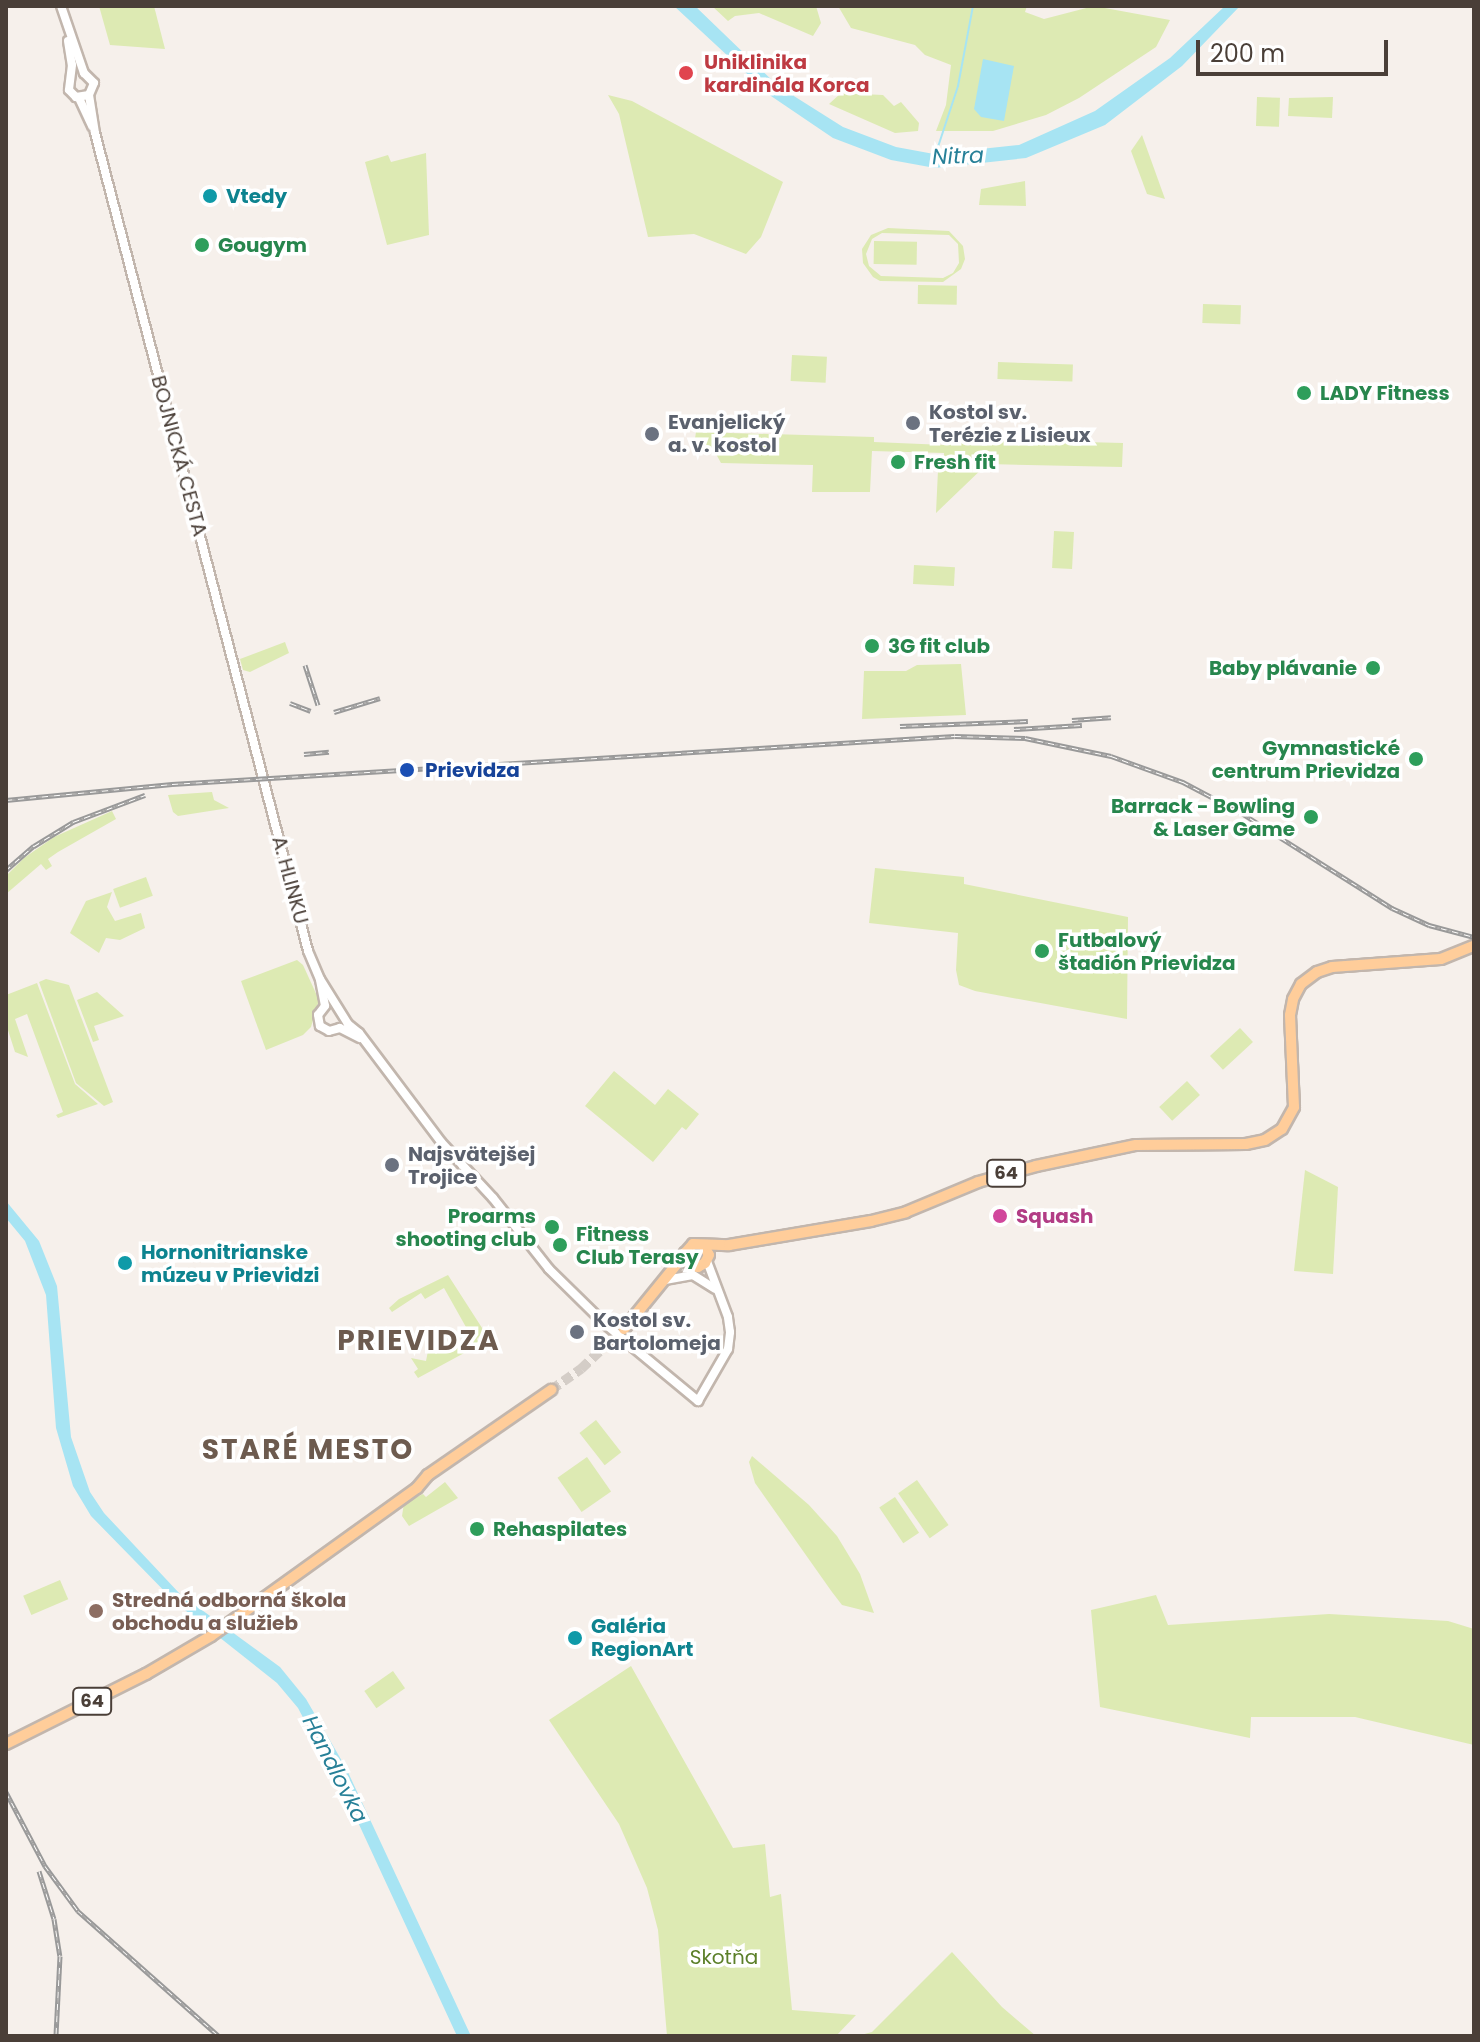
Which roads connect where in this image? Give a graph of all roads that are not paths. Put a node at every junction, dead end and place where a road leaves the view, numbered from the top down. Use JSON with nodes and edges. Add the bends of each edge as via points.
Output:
{"nodes":[{"id":1,"x":61,"y":6,"type":"edge"},
{"id":2,"x":64,"y":18,"type":"junction"},
{"id":3,"x":84,"y":73,"type":"junction"},
{"id":4,"x":72,"y":77,"type":"junction"},
{"id":5,"x":89,"y":95,"type":"junction"},
{"id":6,"x":79,"y":98,"type":"junction"},
{"id":7,"x":95,"y":133,"type":"junction"},
{"id":8,"x":264,"y":779,"type":"joint"},
{"id":9,"x":1474,"y":946,"type":"edge"},
{"id":10,"x":320,"y":979,"type":"junction"},
{"id":11,"x":336,"y":1005,"type":"junction"},
{"id":12,"x":325,"y":1006,"type":"junction"},
{"id":13,"x":342,"y":1024,"type":"junction"},
{"id":14,"x":699,"y":1258,"type":"junction"},
{"id":15,"x":668,"y":1278,"type":"junction"},
{"id":16,"x":715,"y":1285,"type":"junction"},
{"id":17,"x":624,"y":1329,"type":"tunnel mouth"},
{"id":18,"x":551,"y":1390,"type":"tunnel mouth"},
{"id":19,"x":6,"y":1744,"type":"edge"}],
"edges":[{"from":1,"to":2,"type":"street","name":"BOJNICKÁ CESTA"},
{"from":2,"to":3,"type":"street","name":"BOJNICKÁ CESTA"},
{"from":2,"to":4,"type":"street","name":"BOJNICKÁ CESTA"},
{"from":3,"to":4,"type":"street"},
{"from":3,"to":5,"type":"street","name":"BOJNICKÁ CESTA","via":[[94,83]]},
{"from":4,"to":6,"type":"street","name":"BOJNICKÁ CESTA","via":[[69,90]]},
{"from":5,"to":6,"type":"street"},
{"from":5,"to":7,"type":"street","name":"BOJNICKÁ CESTA"},
{"from":6,"to":7,"type":"street","name":"BOJNICKÁ CESTA"},
{"from":7,"to":8,"type":"street","name":"BOJNICKÁ CESTA"},
{"from":8,"to":10,"type":"street","name":"A. HLINKU","via":[[308,951]]},
{"from":9,"to":14,"type":"main road","number":"64","via":[[1447,957],[1332,967],[1308,978],[1291,1007],[1294,1107],[1282,1129],[1259,1142],[1118,1148],[1007,1172],[890,1217],[729,1245]]},
{"from":10,"to":11,"type":"street","name":"A. HLINKU"},
{"from":10,"to":12,"type":"street","name":"A. HLINKU"},
{"from":11,"to":12,"type":"street"},
{"from":11,"to":13,"type":"street","name":"A. HLINKU","via":[[343,1011]]},
{"from":12,"to":13,"type":"street","name":"A. HLINKU","via":[[318,1015],[320,1026],[331,1032]]},
{"from":13,"to":16,"type":"street","name":"A. HLINKU","via":[[360,1038],[549,1269],[605,1324],[698,1401],[730,1340],[728,1317]]},
{"from":14,"to":15,"type":"main road","number":"64"},
{"from":14,"to":16,"type":"street"},
{"from":15,"to":16,"type":"street","via":[[693,1275]]},
{"from":15,"to":17,"type":"main road","number":"64"},
{"from":18,"to":19,"type":"main road","number":"64","via":[[228,1625]]}]}
